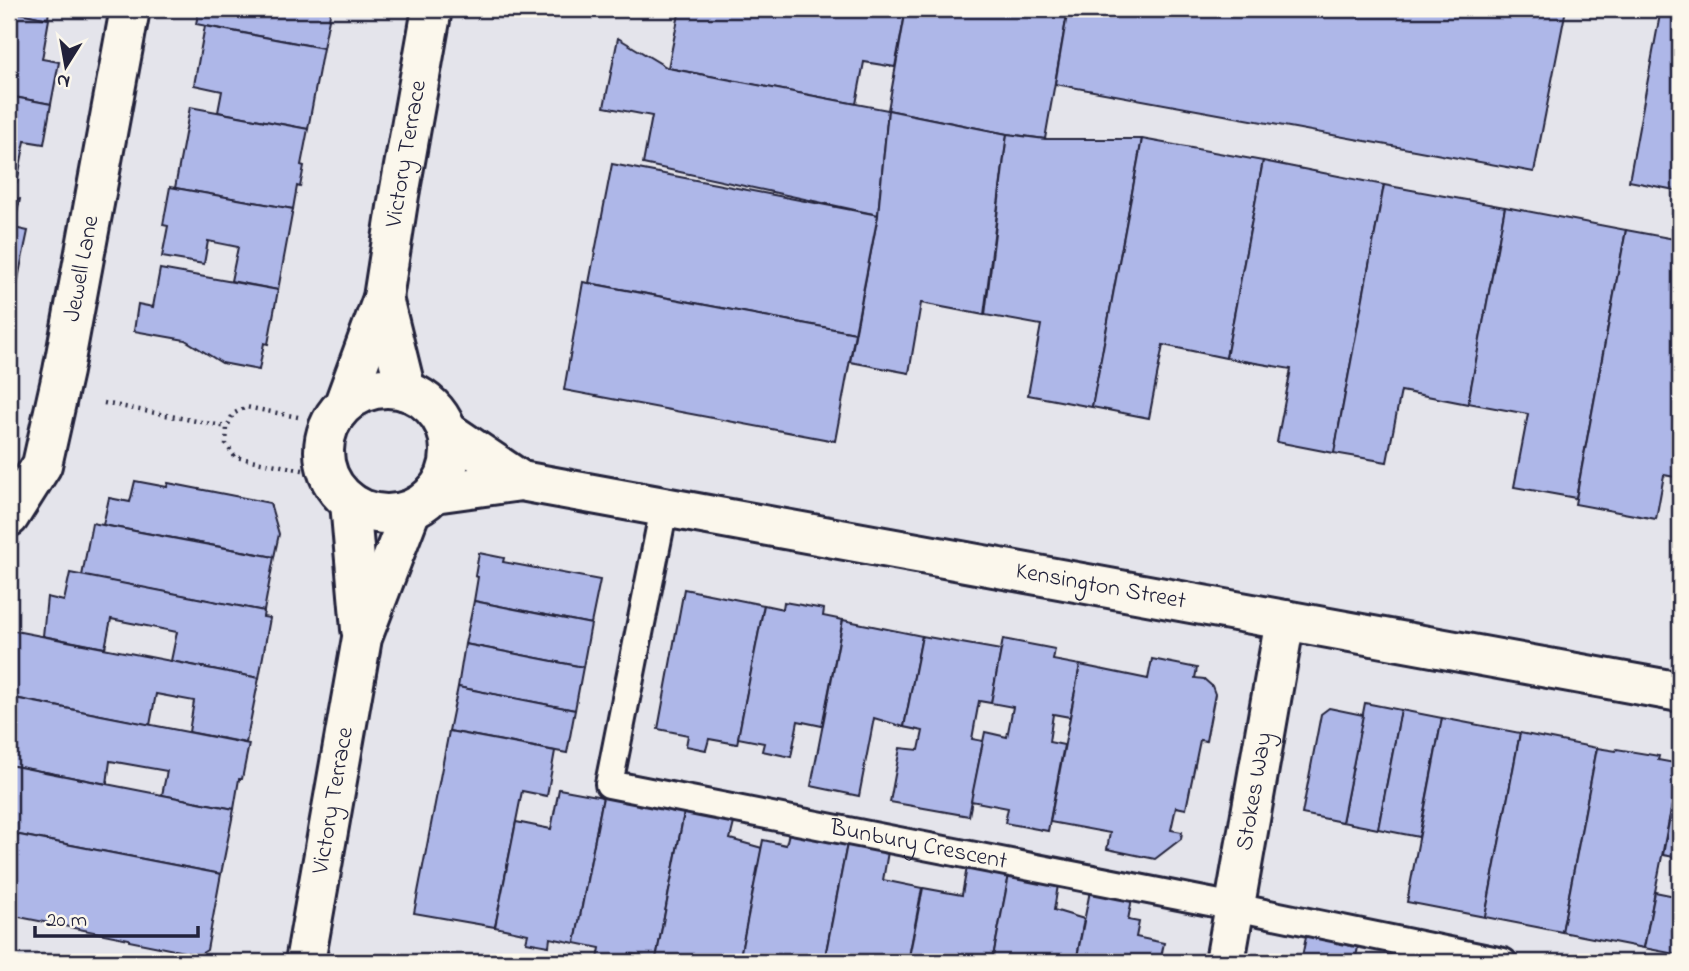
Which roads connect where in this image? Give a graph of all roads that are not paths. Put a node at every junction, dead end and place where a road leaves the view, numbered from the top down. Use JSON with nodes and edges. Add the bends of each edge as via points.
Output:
{"nodes":[{"id":1,"x":130,"y":9,"type":"edge"},
{"id":2,"x":432,"y":9,"type":"edge"},
{"id":3,"x":383,"y":298,"type":"junction"},
{"id":4,"x":406,"y":391,"type":"junction"},
{"id":5,"x":337,"y":413,"type":"junction"},
{"id":6,"x":447,"y":430,"type":"junction"},
{"id":7,"x":521,"y":481,"type":"junction"},
{"id":8,"x":339,"y":489,"type":"junction"},
{"id":9,"x":423,"y":501,"type":"junction"},
{"id":10,"x":664,"y":508,"type":"junction"},
{"id":11,"x":9,"y":517,"type":"edge"},
{"id":12,"x":1285,"y":620,"type":"junction"},
{"id":13,"x":362,"y":639,"type":"junction"},
{"id":14,"x":1680,"y":692,"type":"edge"},
{"id":15,"x":1235,"y":907,"type":"junction"},
{"id":16,"x":305,"y":962,"type":"edge"},
{"id":17,"x":1225,"y":962,"type":"edge"},
{"id":18,"x":1503,"y":962,"type":"edge"}],
"edges":[{"from":1,"to":11,"type":"street","name":"Jewell Lane","via":[[42,465]]},
{"from":2,"to":3,"type":"street","name":"Victory Terrace"},
{"from":3,"to":4,"type":"street","name":"Victory Terrace"},
{"from":3,"to":5,"type":"street","name":"Victory Terrace"},
{"from":4,"to":5,"type":"street","via":[[384,388],[363,392]]},
{"from":4,"to":6,"type":"street","via":[[438,413]]},
{"from":5,"to":8,"type":"street","via":[[324,440],[324,457]]},
{"from":6,"to":7,"type":"street","name":"Kensington Street"},
{"from":6,"to":9,"type":"street","via":[[449,464],[443,479]]},
{"from":7,"to":9,"type":"street","name":"Kensington Street"},
{"from":7,"to":10,"type":"street","name":"Kensington Street"},
{"from":8,"to":9,"type":"street","via":[[368,512],[390,515]]},
{"from":8,"to":13,"type":"street","name":"Victory Terrace"},
{"from":9,"to":13,"type":"street","name":"Victory Terrace"},
{"from":10,"to":12,"type":"street","name":"Kensington Street"},
{"from":10,"to":15,"type":"lane","name":"Bunbury Crescent","via":[[609,784]]},
{"from":12,"to":14,"type":"street","name":"Kensington Street"},
{"from":12,"to":15,"type":"street","name":"Stokes Way"},
{"from":13,"to":16,"type":"street","name":"Victory Terrace"},
{"from":15,"to":17,"type":"street","name":"Stokes Way"},
{"from":15,"to":18,"type":"lane","name":"Bunbury Crescent"}]}
